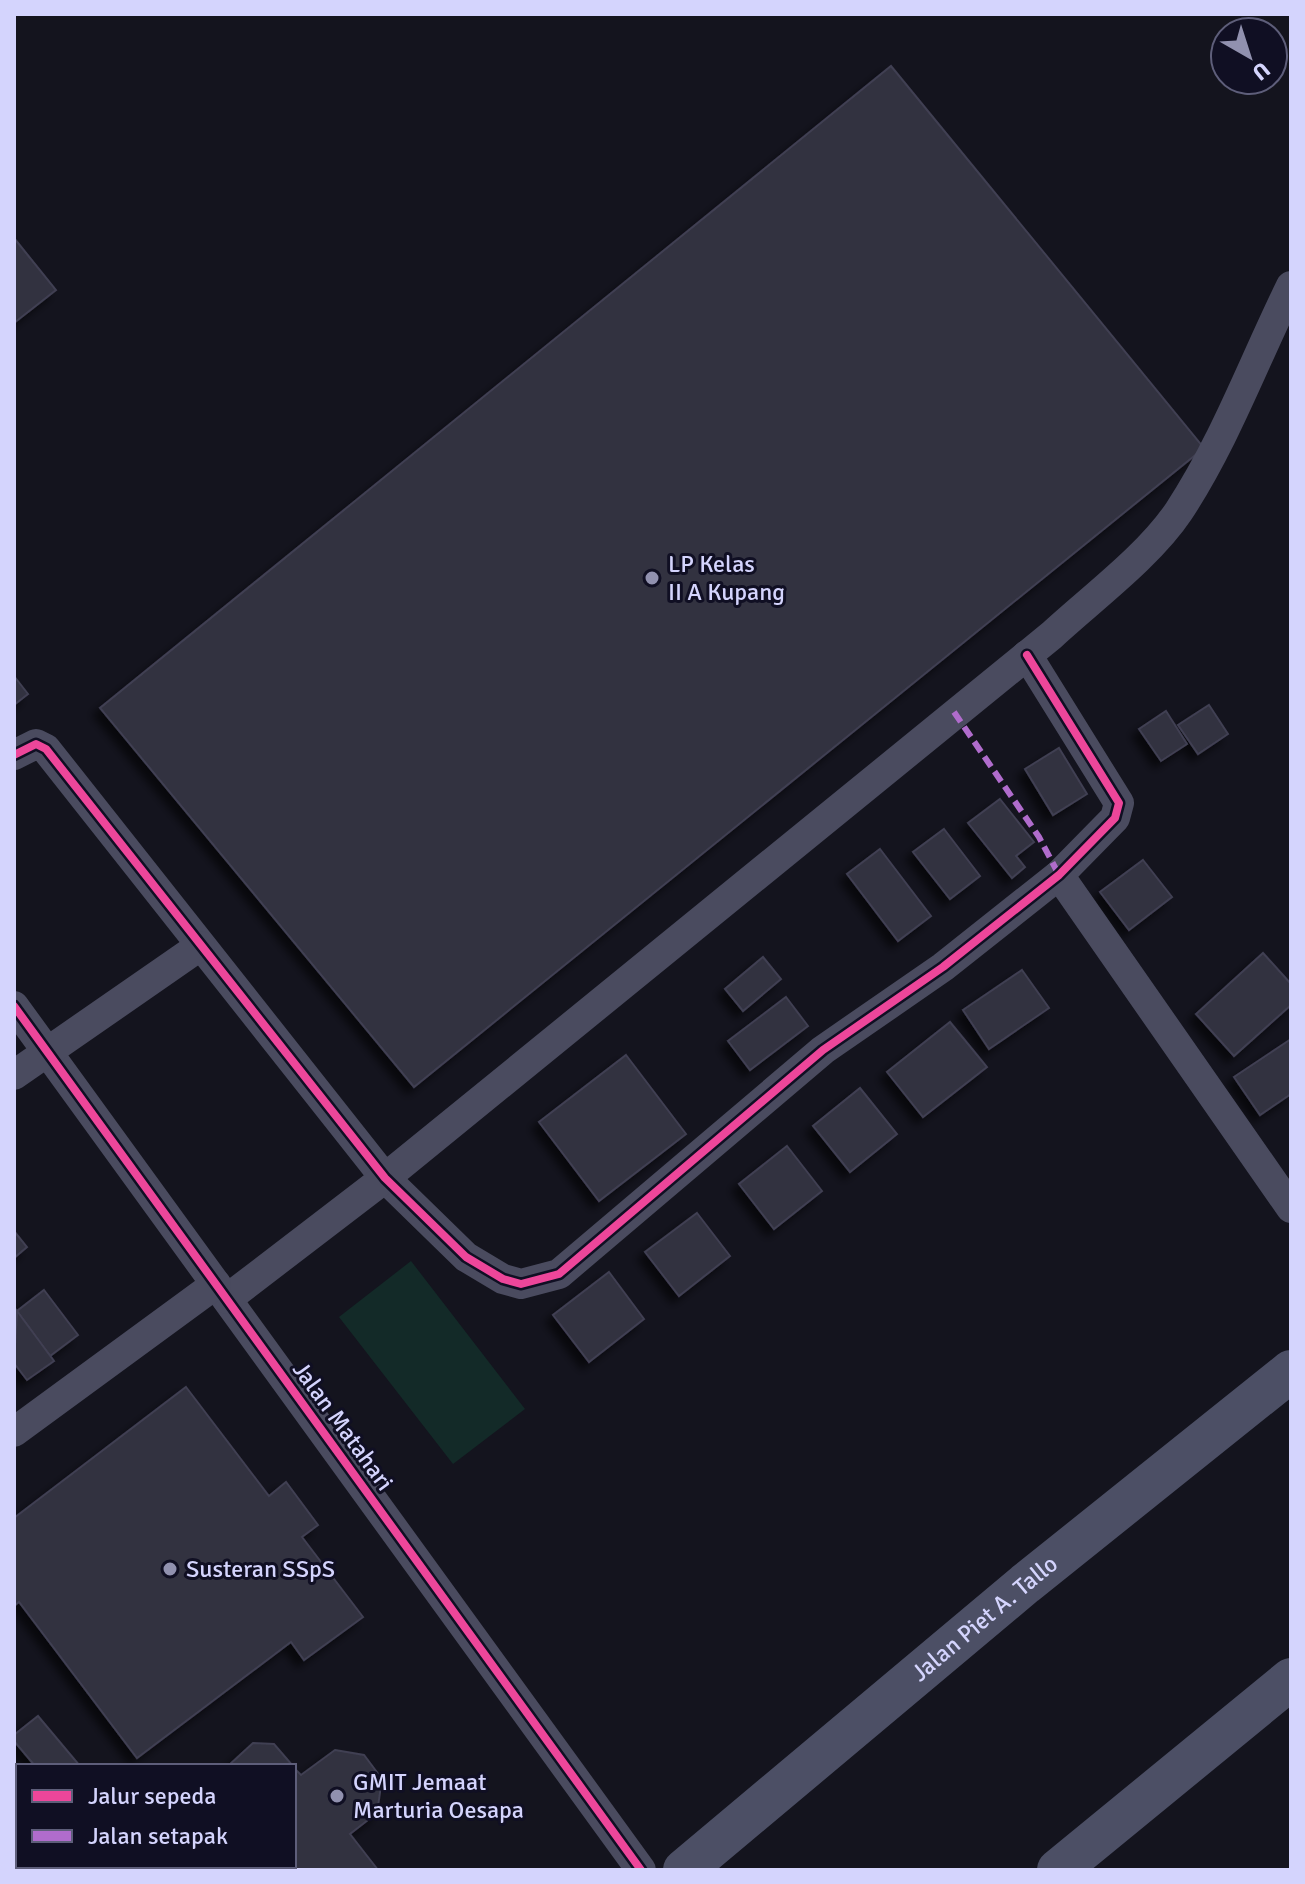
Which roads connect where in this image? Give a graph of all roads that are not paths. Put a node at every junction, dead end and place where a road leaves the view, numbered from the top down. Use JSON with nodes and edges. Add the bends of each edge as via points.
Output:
{"nodes":[{"id":1,"x":1291,"y":286,"type":"edge"},
{"id":2,"x":1027,"y":655,"type":"junction"},
{"id":3,"x":14,"y":755,"type":"edge"},
{"id":4,"x":1059,"y":875,"type":"junction"},
{"id":5,"x":200,"y":946,"type":"junction"},
{"id":6,"x":14,"y":1006,"type":"edge"},
{"id":7,"x":47,"y":1050,"type":"junction"},
{"id":8,"x":14,"y":1075,"type":"edge"},
{"id":9,"x":385,"y":1178,"type":"junction"},
{"id":10,"x":1291,"y":1208,"type":"edge"},
{"id":11,"x":222,"y":1292,"type":"junction"},
{"id":12,"x":1291,"y":1371,"type":"edge"},
{"id":13,"x":14,"y":1432,"type":"edge"},
{"id":14,"x":1291,"y":1679,"type":"edge"},
{"id":15,"x":641,"y":1870,"type":"edge"},
{"id":16,"x":684,"y":1870,"type":"edge"},
{"id":17,"x":1058,"y":1870,"type":"edge"}],
"edges":[{"from":1,"to":2,"type":"street","via":[[1229,423],[1178,513]]},
{"from":2,"to":4,"type":"street","via":[[1119,803],[1115,818]]},
{"from":2,"to":9,"type":"street"},
{"from":3,"to":5,"type":"street","via":[[36,744],[46,749]]},
{"from":4,"to":9,"type":"street","via":[[943,967],[823,1050],[559,1274],[521,1284],[503,1279],[466,1257]]},
{"from":4,"to":10,"type":"street"},
{"from":5,"to":7,"type":"street"},
{"from":5,"to":9,"type":"street"},
{"from":6,"to":7,"type":"street","name":"Jalan Matahari"},
{"from":7,"to":8,"type":"street"},
{"from":7,"to":11,"type":"street","name":"Jalan Matahari"},
{"from":9,"to":11,"type":"street"},
{"from":11,"to":13,"type":"street"},
{"from":11,"to":15,"type":"street","name":"Jalan Matahari"},
{"from":12,"to":16,"type":"main road","name":"Jalan Piet A. Tallo","via":[[1025,1584]]},
{"from":14,"to":17,"type":"main road"}]}
